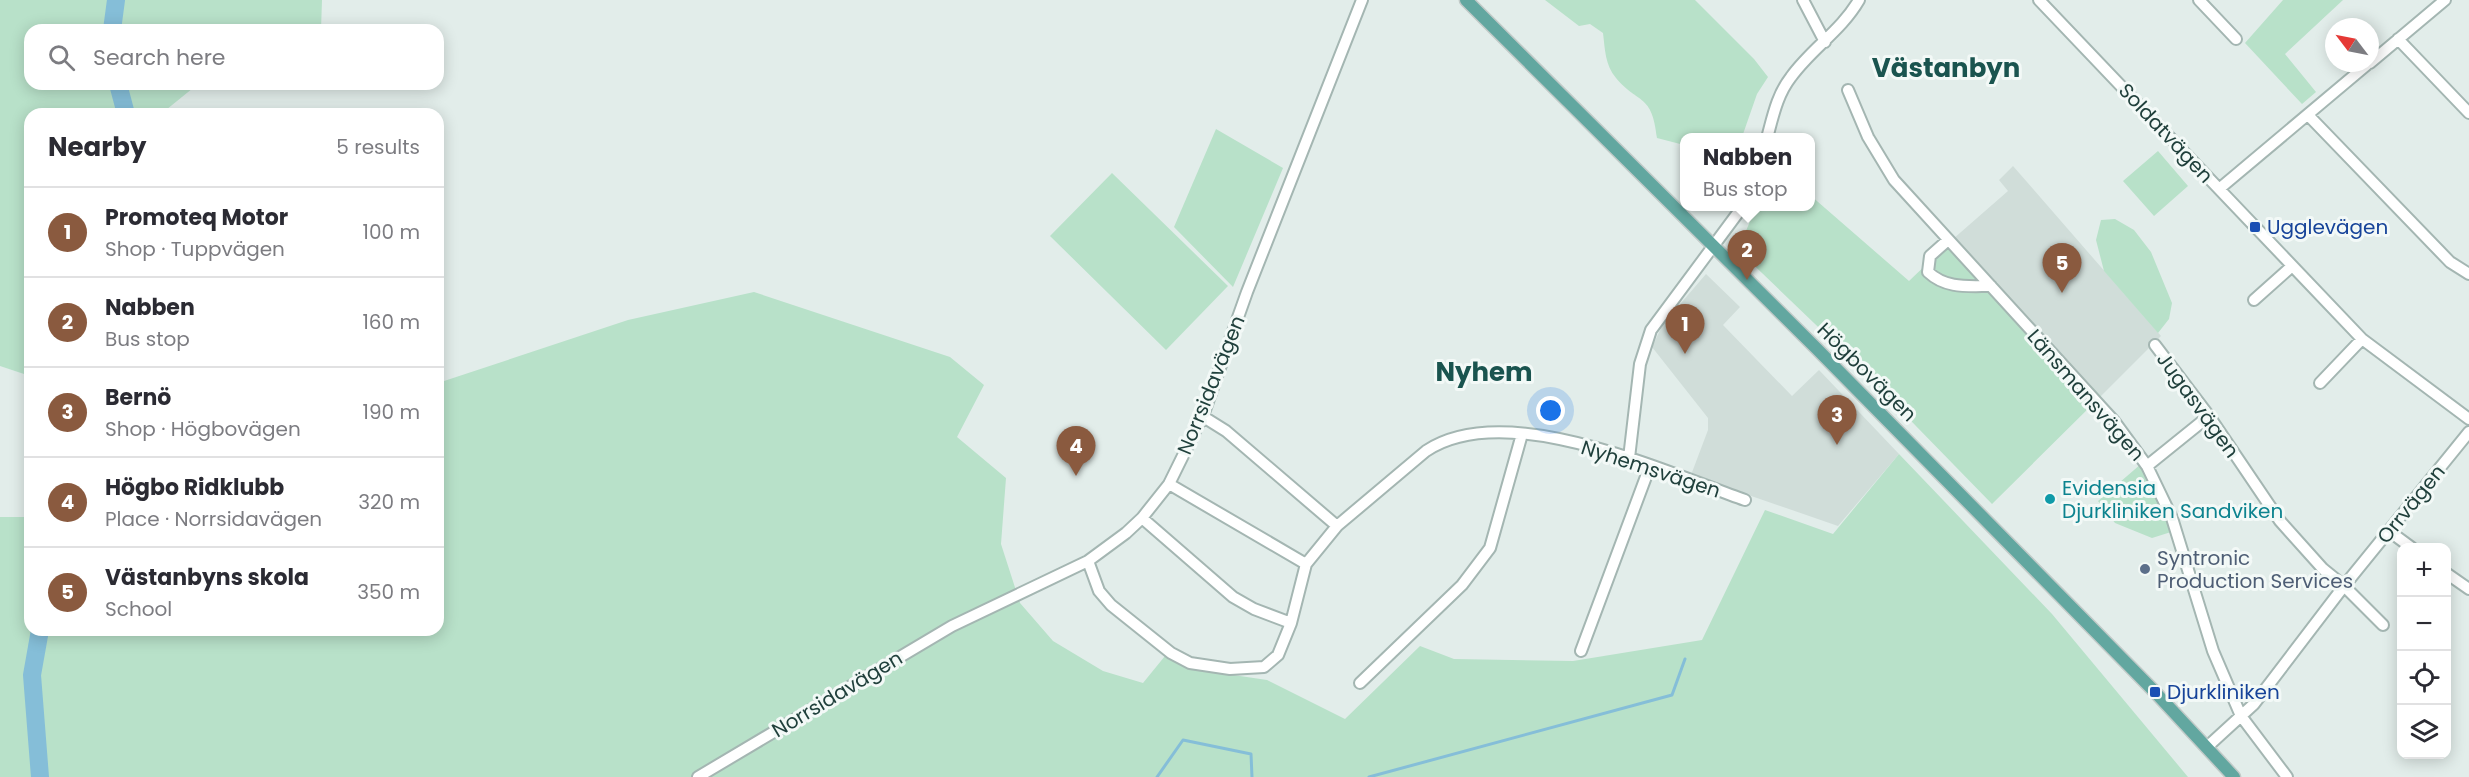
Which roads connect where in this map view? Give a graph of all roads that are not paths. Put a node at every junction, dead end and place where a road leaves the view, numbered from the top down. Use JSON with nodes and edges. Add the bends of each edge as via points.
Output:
{"nodes":[{"id":1,"x":1362,"y":0,"type":"edge"},
{"id":2,"x":1466,"y":0,"type":"edge"},
{"id":3,"x":1803,"y":0,"type":"edge"},
{"id":4,"x":1859,"y":0,"type":"edge"},
{"id":5,"x":2039,"y":0,"type":"edge"},
{"id":6,"x":2445,"y":0,"type":"edge"},
{"id":7,"x":2204,"y":2,"type":"edge"},
{"id":8,"x":2236,"y":39,"type":"dead end"},
{"id":9,"x":2398,"y":39,"type":"junction"},
{"id":10,"x":1825,"y":42,"type":"junction"},
{"id":11,"x":2379,"y":55,"type":"edge"},
{"id":12,"x":2359,"y":72,"type":"edge"},
{"id":13,"x":1848,"y":90,"type":"dead end"},
{"id":14,"x":2469,"y":113,"type":"edge"},
{"id":15,"x":2308,"y":115,"type":"junction"},
{"id":16,"x":1768,"y":133,"type":"edge"},
{"id":17,"x":2219,"y":189,"type":"junction"},
{"id":18,"x":1740,"y":211,"type":"edge"},
{"id":19,"x":1948,"y":240,"type":"junction"},
{"id":20,"x":1714,"y":248,"type":"junction"},
{"id":21,"x":2291,"y":267,"type":"junction"},
{"id":22,"x":2469,"y":274,"type":"edge"},
{"id":23,"x":1990,"y":286,"type":"junction"},
{"id":24,"x":2254,"y":300,"type":"dead end"},
{"id":25,"x":2362,"y":339,"type":"junction"},
{"id":26,"x":2155,"y":345,"type":"dead end"},
{"id":27,"x":2320,"y":383,"type":"dead end"},
{"id":28,"x":1202,"y":416,"type":"junction"},
{"id":29,"x":2209,"y":416,"type":"junction"},
{"id":30,"x":2469,"y":419,"type":"edge"},
{"id":31,"x":2469,"y":432,"type":"edge"},
{"id":32,"x":1522,"y":434,"type":"junction"},
{"id":33,"x":1629,"y":458,"type":"junction"},
{"id":34,"x":1650,"y":466,"type":"junction"},
{"id":35,"x":2147,"y":466,"type":"junction"},
{"id":36,"x":1169,"y":484,"type":"junction"},
{"id":37,"x":1745,"y":500,"type":"dead end"},
{"id":38,"x":1142,"y":518,"type":"junction"},
{"id":39,"x":1337,"y":526,"type":"junction"},
{"id":40,"x":2389,"y":531,"type":"junction"},
{"id":41,"x":2405,"y":543,"type":"edge"},
{"id":42,"x":1088,"y":561,"type":"junction"},
{"id":43,"x":1306,"y":564,"type":"junction"},
{"id":44,"x":2451,"y":576,"type":"edge"},
{"id":45,"x":2344,"y":586,"type":"junction"},
{"id":46,"x":2469,"y":589,"type":"edge"},
{"id":47,"x":1291,"y":623,"type":"junction"},
{"id":48,"x":2383,"y":625,"type":"dead end"},
{"id":49,"x":1581,"y":651,"type":"dead end"},
{"id":50,"x":1360,"y":682,"type":"dead end"},
{"id":51,"x":2241,"y":716,"type":"junction"},
{"id":52,"x":2207,"y":747,"type":"junction"},
{"id":53,"x":698,"y":777,"type":"edge"},
{"id":54,"x":2234,"y":777,"type":"edge"},
{"id":55,"x":2287,"y":777,"type":"edge"}],
"edges":[{"from":1,"to":28,"type":"street","name":"Norrsidavägen"},
{"from":2,"to":20,"type":"main road","name":"Högbovägen"},
{"from":3,"to":10,"type":"street"},
{"from":4,"to":10,"type":"street"},
{"from":5,"to":17,"type":"street","name":"Soldatvägen"},
{"from":6,"to":9,"type":"street"},
{"from":7,"to":8,"type":"street"},
{"from":9,"to":11,"type":"street"},
{"from":9,"to":14,"type":"street"},
{"from":10,"to":16,"type":"street","via":[[1786,84]]},
{"from":12,"to":15,"type":"street"},
{"from":13,"to":19,"type":"street","name":"Länsmansvägen","via":[[1868,137],[1894,180]]},
{"from":15,"to":17,"type":"street"},
{"from":15,"to":22,"type":"street","via":[[2435,247]]},
{"from":17,"to":21,"type":"street","name":"Soldatvägen"},
{"from":18,"to":20,"type":"street"},
{"from":19,"to":23,"type":"street","name":"Länsmansvägen"},
{"from":19,"to":23,"type":"street","via":[[1929,256],[1928,272],[1952,285]]},
{"from":20,"to":33,"type":"street","via":[[1662,314],[1644,344]]},
{"from":20,"to":52,"type":"main road","name":"Högbovägen"},
{"from":21,"to":24,"type":"street"},
{"from":21,"to":25,"type":"street","name":"Soldatvägen"},
{"from":23,"to":35,"type":"street","name":"Länsmansvägen","via":[[2114,421]]},
{"from":25,"to":27,"type":"street"},
{"from":25,"to":30,"type":"street","name":"Soldatvägen"},
{"from":26,"to":29,"type":"street","name":"Jugasvägen"},
{"from":28,"to":36,"type":"street","name":"Norrsidavägen"},
{"from":28,"to":39,"type":"street","via":[[1226,431]]},
{"from":29,"to":35,"type":"street"},
{"from":29,"to":45,"type":"street","name":"Jugasvägen","via":[[2280,521],[2323,569]]},
{"from":31,"to":40,"type":"street","name":"Orrvägen"},
{"from":32,"to":33,"type":"street","name":"Nyhemsvägen"},
{"from":32,"to":39,"type":"street","name":"Nyhemsvägen","via":[[1475,432],[1441,441]]},
{"from":32,"to":50,"type":"street","via":[[1490,548],[1462,585]]},
{"from":33,"to":34,"type":"street","name":"Nyhemsvägen"},
{"from":34,"to":37,"type":"street","name":"Nyhemsvägen"},
{"from":34,"to":49,"type":"street"},
{"from":35,"to":51,"type":"street","name":"Länsmansvägen","via":[[2172,518],[2212,651]]},
{"from":36,"to":38,"type":"street","name":"Norrsidavägen"},
{"from":36,"to":43,"type":"street"},
{"from":38,"to":42,"type":"street","name":"Norrsidavägen"},
{"from":38,"to":47,"type":"street","via":[[1233,597]]},
{"from":39,"to":43,"type":"street","name":"Nyhemsvägen"},
{"from":40,"to":41,"type":"street"},
{"from":40,"to":45,"type":"street","name":"Orrvägen"},
{"from":42,"to":47,"type":"street","via":[[1099,591],[1111,605],[1171,653],[1190,663],[1230,669],[1264,667],[1278,655]]},
{"from":42,"to":53,"type":"street","name":"Norrsidavägen","via":[[952,626]]},
{"from":43,"to":47,"type":"street","name":"Nyhemsvägen"},
{"from":44,"to":46,"type":"street"},
{"from":45,"to":48,"type":"street","name":"Jugasvägen"},
{"from":45,"to":51,"type":"street","name":"Orrvägen"},
{"from":51,"to":52,"type":"street","name":"Orrvägen"},
{"from":51,"to":55,"type":"street"},
{"from":52,"to":54,"type":"main road","name":"Högbovägen"}]}
